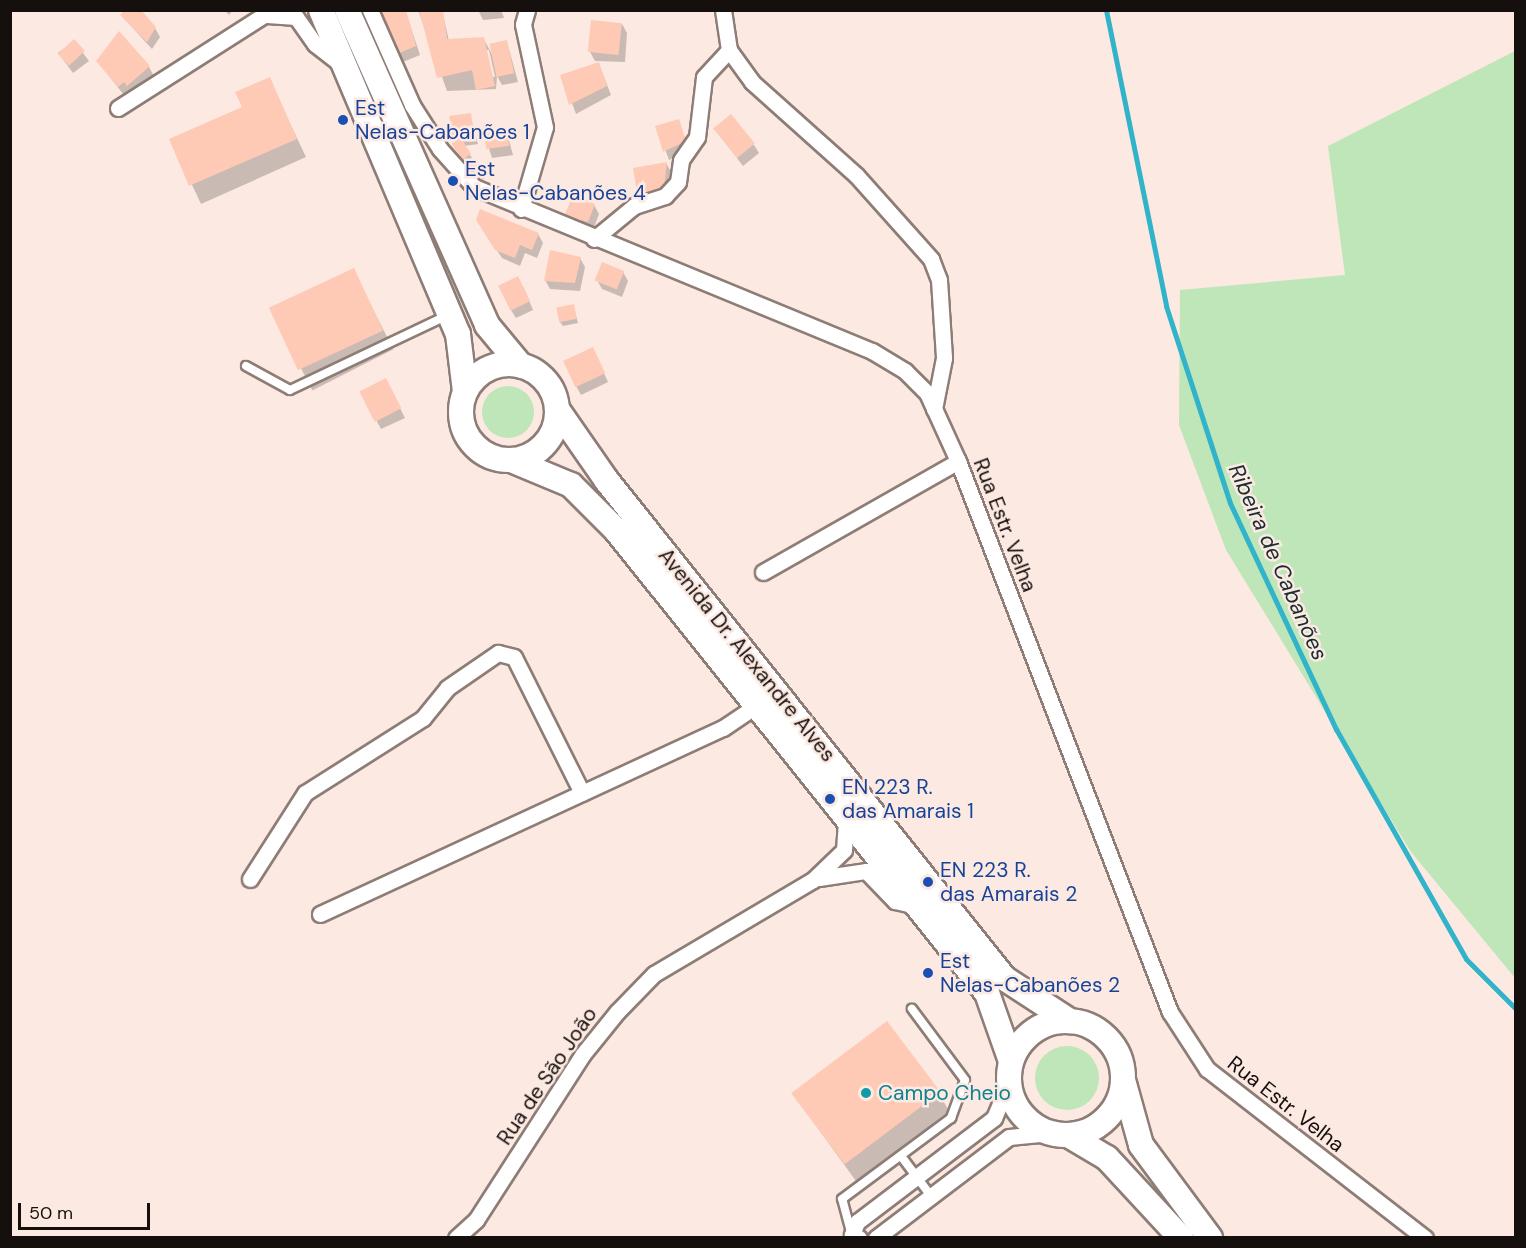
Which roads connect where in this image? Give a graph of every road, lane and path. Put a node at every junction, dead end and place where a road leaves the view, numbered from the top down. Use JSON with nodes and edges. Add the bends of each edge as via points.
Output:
{"nodes":[{"id":1,"x":321,"y":10,"type":"edge"},
{"id":2,"x":346,"y":10,"type":"edge"},
{"id":3,"x":370,"y":10,"type":"edge"},
{"id":4,"x":527,"y":10,"type":"edge"},
{"id":5,"x":723,"y":10,"type":"edge"},
{"id":6,"x":270,"y":13,"type":"edge"},
{"id":7,"x":729,"y":50,"type":"junction"},
{"id":8,"x":346,"y":68,"type":"junction"},
{"id":9,"x":118,"y":108,"type":"dead end"},
{"id":10,"x":520,"y":209,"type":"junction"},
{"id":11,"x":594,"y":239,"type":"junction"},
{"id":12,"x":450,"y":314,"type":"junction"},
{"id":13,"x":246,"y":366,"type":"dead end"},
{"id":14,"x":521,"y":366,"type":"junction"},
{"id":15,"x":465,"y":392,"type":"junction"},
{"id":16,"x":557,"y":409,"type":"junction"},
{"id":17,"x":934,"y":409,"type":"junction"},
{"id":18,"x":511,"y":460,"type":"junction"},
{"id":19,"x":958,"y":462,"type":"junction"},
{"id":20,"x":763,"y":572,"type":"dead end"},
{"id":21,"x":756,"y":706,"type":"junction"},
{"id":22,"x":582,"y":794,"type":"junction"},
{"id":23,"x":846,"y":819,"type":"junction"},
{"id":24,"x":250,"y":879,"type":"dead end"},
{"id":25,"x":813,"y":880,"type":"junction"},
{"id":26,"x":916,"y":906,"type":"junction"},
{"id":27,"x":320,"y":914,"type":"dead end"},
{"id":28,"x":912,"y":1009,"type":"dead end"},
{"id":29,"x":1070,"y":1021,"type":"junction"},
{"id":30,"x":1010,"y":1072,"type":"junction"},
{"id":31,"x":1122,"y":1079,"type":"junction"},
{"id":32,"x":1059,"y":1134,"type":"junction"},
{"id":33,"x":901,"y":1156,"type":"junction"},
{"id":34,"x":916,"y":1177,"type":"junction"},
{"id":35,"x":931,"y":1196,"type":"junction"},
{"id":36,"x":855,"y":1236,"type":"edge"},
{"id":37,"x":456,"y":1238,"type":"edge"},
{"id":38,"x":876,"y":1238,"type":"edge"},
{"id":39,"x":1180,"y":1238,"type":"edge"},
{"id":40,"x":1210,"y":1238,"type":"edge"},
{"id":41,"x":1425,"y":1238,"type":"edge"}],
"edges":[{"from":1,"to":8,"type":"main road"},
{"from":2,"to":14,"type":"main road","via":[[487,325]]},
{"from":3,"to":10,"type":"street","name":"Rua Estr. Velha","via":[[384,51],[440,149],[474,187]]},
{"from":4,"to":10,"type":"street","via":[[523,24],[545,127]]},
{"from":5,"to":7,"type":"street"},
{"from":6,"to":8,"type":"street","via":[[296,17],[315,44]]},
{"from":6,"to":9,"type":"street"},
{"from":7,"to":11,"type":"street","via":[[704,77],[697,137],[681,160],[678,182],[665,196],[634,206]]},
{"from":7,"to":17,"type":"street","via":[[752,82],[856,175],[931,258],[939,280],[944,358]]},
{"from":8,"to":12,"type":"main road"},
{"from":10,"to":11,"type":"street","name":"Rua Estr. Velha"},
{"from":11,"to":17,"type":"street","name":"Rua Estr. Velha","via":[[872,351],[904,371]]},
{"from":12,"to":13,"type":"lane","via":[[290,390]]},
{"from":12,"to":15,"type":"main road"},
{"from":14,"to":15,"type":"main road","via":[[494,366]]},
{"from":14,"to":16,"type":"main road","via":[[546,382]]},
{"from":15,"to":18,"type":"main road","via":[[461,406],[469,439],[480,451]]},
{"from":16,"to":18,"type":"main road","via":[[549,438],[526,457]]},
{"from":16,"to":29,"type":"main road","name":"Avenida Dr. Alexandre Alves","via":[[607,481],[1004,978]]},
{"from":17,"to":19,"type":"street","name":"Rua Estr. Velha"},
{"from":18,"to":21,"type":"main road","name":"Avenida Dr. Alexandre Alves","via":[[586,496]]},
{"from":19,"to":20,"type":"street"},
{"from":19,"to":41,"type":"street","name":"Rua Estr. Velha","via":[[1170,1012],[1207,1069]]},
{"from":21,"to":22,"type":"street","via":[[723,728]]},
{"from":21,"to":23,"type":"main road","name":"Avenida Dr. Alexandre Alves"},
{"from":22,"to":24,"type":"street","via":[[514,657],[498,652],[447,688],[423,718],[305,793]]},
{"from":22,"to":27,"type":"street"},
{"from":23,"to":25,"type":"street","via":[[844,850]]},
{"from":23,"to":26,"type":"main road","name":"Avenida Dr. Alexandre Alves"},
{"from":25,"to":26,"type":"street","via":[[866,871],[895,901]]},
{"from":25,"to":37,"type":"street","name":"Rua de São João","via":[[646,982],[583,1054],[476,1220]]},
{"from":26,"to":30,"type":"main road","name":"Avenida Dr. Alexandre Alves","via":[[987,993]]},
{"from":28,"to":33,"type":"lane","via":[[965,1080],[951,1118]]},
{"from":29,"to":30,"type":"main road","via":[[1034,1031]]},
{"from":29,"to":31,"type":"main road","via":[[1087,1025],[1113,1046]]},
{"from":30,"to":32,"type":"main road","via":[[1022,1114]]},
{"from":30,"to":34,"type":"street","via":[[994,1118]]},
{"from":31,"to":32,"type":"main road","via":[[1120,1096],[1100,1124]]},
{"from":31,"to":40,"type":"main road","via":[[1141,1145]]},
{"from":32,"to":35,"type":"street","via":[[1009,1137]]},
{"from":32,"to":39,"type":"main road","via":[[1107,1158]]},
{"from":33,"to":34,"type":"lane"},
{"from":33,"to":36,"type":"lane","via":[[842,1199]]},
{"from":34,"to":35,"type":"lane"},
{"from":34,"to":36,"type":"street","via":[[857,1222]]},
{"from":35,"to":38,"type":"street"}]}
